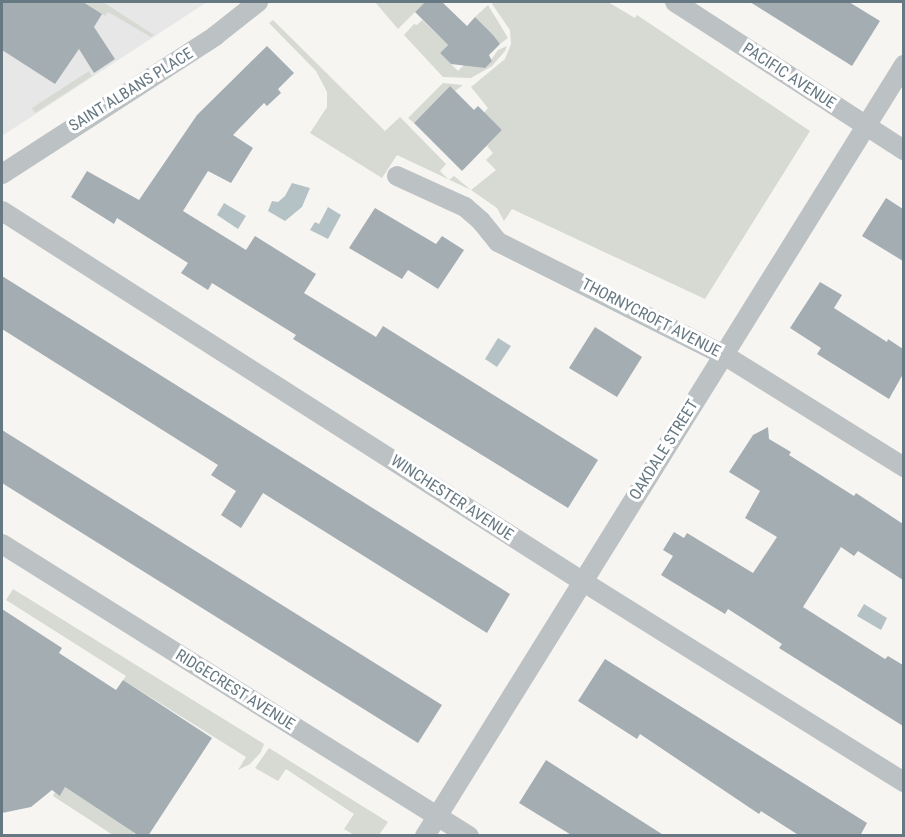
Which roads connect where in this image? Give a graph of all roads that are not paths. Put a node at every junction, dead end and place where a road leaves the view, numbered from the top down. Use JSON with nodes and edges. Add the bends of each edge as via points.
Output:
{"nodes":[{"id":1,"x":258,"y":2,"type":"edge"},
{"id":2,"x":675,"y":2,"type":"edge"},
{"id":3,"x":903,"y":65,"type":"edge"},
{"id":4,"x":864,"y":125,"type":"junction"},
{"id":5,"x":903,"y":150,"type":"edge"},
{"id":6,"x":2,"y":174,"type":"edge"},
{"id":7,"x":397,"y":176,"type":"dead end"},
{"id":8,"x":2,"y":211,"type":"edge"},
{"id":9,"x":724,"y":355,"type":"junction"},
{"id":10,"x":903,"y":467,"type":"edge"},
{"id":11,"x":2,"y":544,"type":"edge"},
{"id":12,"x":582,"y":581,"type":"junction"},
{"id":13,"x":903,"y":782,"type":"edge"},
{"id":14,"x":437,"y":815,"type":"junction"},
{"id":15,"x":424,"y":836,"type":"edge"},
{"id":16,"x":469,"y":836,"type":"edge"}],
"edges":[{"from":1,"to":6,"type":"street","name":"SAINT ALBANS PLACE","via":[[215,36]]},
{"from":2,"to":4,"type":"street","name":"PACIFIC AVENUE"},
{"from":3,"to":4,"type":"street","name":"OAKDALE STREET"},
{"from":4,"to":5,"type":"street","name":"PACIFIC AVENUE"},
{"from":4,"to":9,"type":"street","name":"OAKDALE STREET"},
{"from":7,"to":9,"type":"street","name":"THORNYCROFT AVENUE","via":[[465,207],[498,242]]},
{"from":8,"to":12,"type":"street","name":"WINCHESTER AVENUE"},
{"from":9,"to":10,"type":"street","name":"THORNYCROFT AVENUE"},
{"from":9,"to":12,"type":"street","name":"OAKDALE STREET"},
{"from":11,"to":14,"type":"street","name":"RIDGECREST AVENUE"},
{"from":12,"to":13,"type":"street","name":"WINCHESTER AVENUE"},
{"from":12,"to":14,"type":"street","name":"OAKDALE STREET"},
{"from":14,"to":15,"type":"street","name":"OAKDALE STREET"},
{"from":14,"to":16,"type":"street","name":"RIDGECREST AVENUE"}]}
